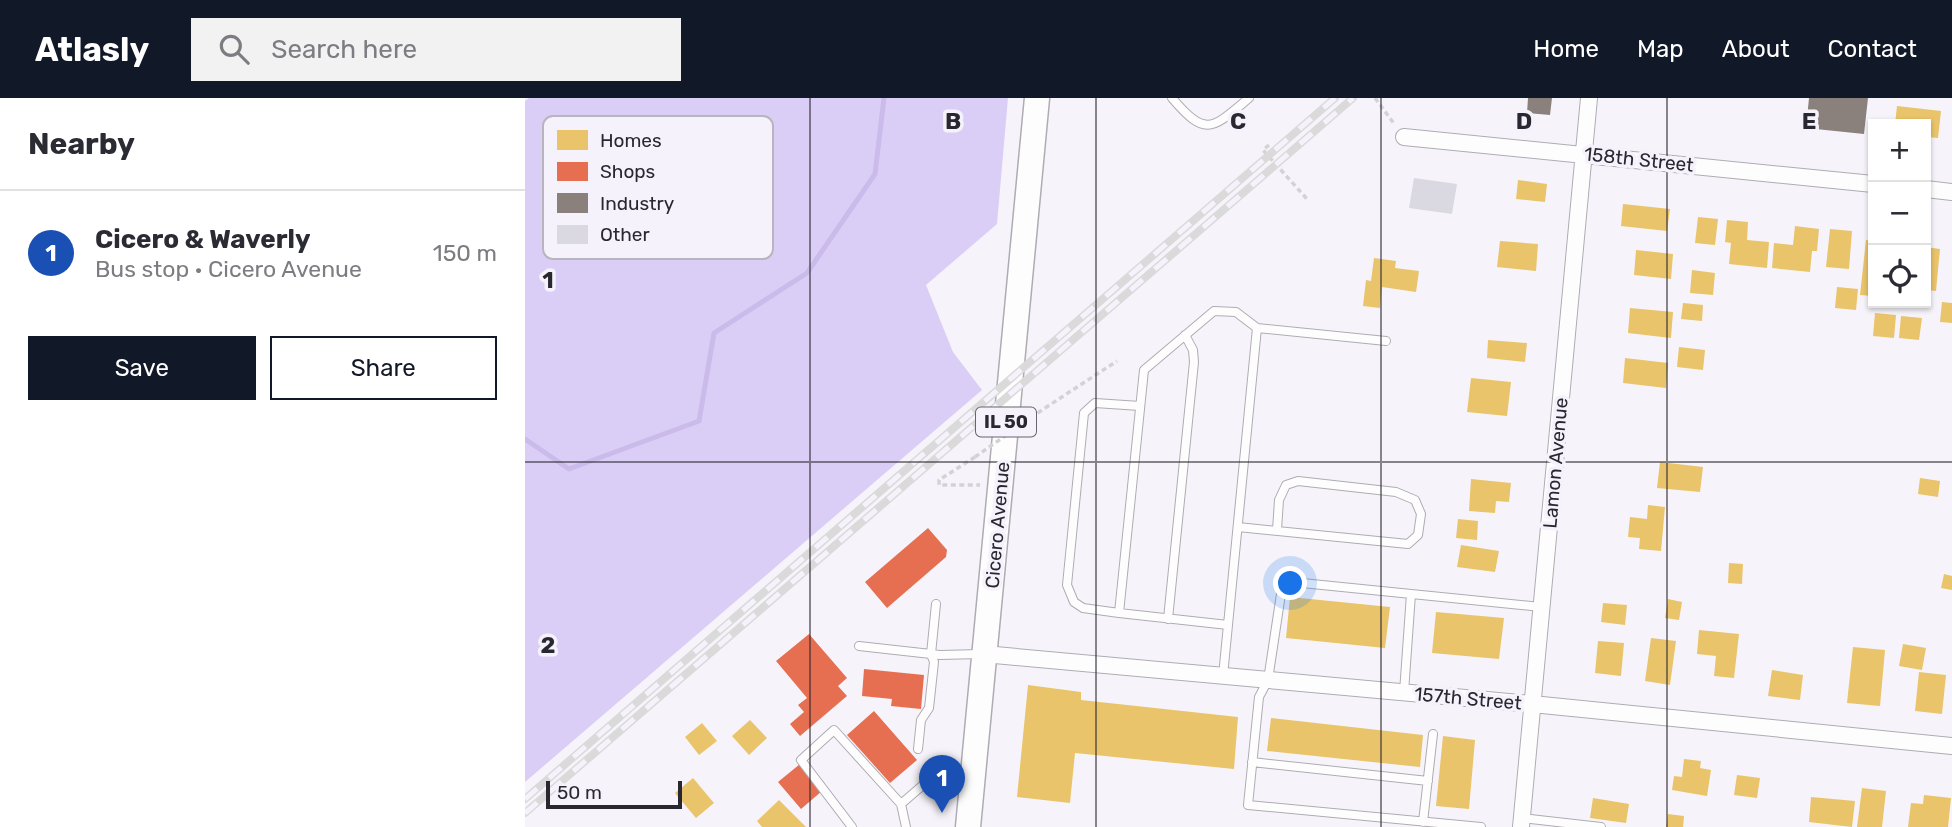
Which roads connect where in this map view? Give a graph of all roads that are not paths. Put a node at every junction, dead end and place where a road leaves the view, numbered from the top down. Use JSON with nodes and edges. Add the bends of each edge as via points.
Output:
{"nodes":[{"id":1,"x":1037,"y":98,"type":"edge"},
{"id":2,"x":1172,"y":98,"type":"edge"},
{"id":3,"x":1249,"y":98,"type":"edge"},
{"id":4,"x":1589,"y":98,"type":"edge"},
{"id":5,"x":1404,"y":137,"type":"dead end"},
{"id":6,"x":1584,"y":154,"type":"junction"},
{"id":7,"x":1868,"y":183,"type":"edge"},
{"id":8,"x":1931,"y":190,"type":"edge"},
{"id":9,"x":1952,"y":192,"type":"edge"},
{"id":10,"x":1257,"y":328,"type":"junction"},
{"id":11,"x":1185,"y":335,"type":"junction"},
{"id":12,"x":1387,"y":341,"type":"dead end"},
{"id":13,"x":1140,"y":406,"type":"junction"},
{"id":14,"x":1238,"y":527,"type":"junction"},
{"id":15,"x":1277,"y":530,"type":"junction"},
{"id":16,"x":1411,"y":594,"type":"junction"},
{"id":17,"x":936,"y":604,"type":"dead end"},
{"id":18,"x":1541,"y":607,"type":"junction"},
{"id":19,"x":1119,"y":613,"type":"junction"},
{"id":20,"x":1168,"y":619,"type":"junction"},
{"id":21,"x":1228,"y":625,"type":"junction"},
{"id":22,"x":859,"y":646,"type":"dead end"},
{"id":23,"x":931,"y":654,"type":"junction"},
{"id":24,"x":984,"y":654,"type":"junction"},
{"id":25,"x":1223,"y":676,"type":"junction"},
{"id":26,"x":1268,"y":680,"type":"junction"},
{"id":27,"x":1404,"y":692,"type":"junction"},
{"id":28,"x":1532,"y":704,"type":"junction"},
{"id":29,"x":1433,"y":734,"type":"dead end"},
{"id":30,"x":1952,"y":746,"type":"edge"},
{"id":31,"x":918,"y":750,"type":"dead end"},
{"id":32,"x":1252,"y":762,"type":"junction"},
{"id":33,"x":930,"y":779,"type":"dead end"},
{"id":34,"x":1428,"y":781,"type":"junction"},
{"id":35,"x":901,"y":804,"type":"junction"},
{"id":36,"x":1423,"y":822,"type":"junction"},
{"id":37,"x":1521,"y":822,"type":"edge"},
{"id":38,"x":852,"y":827,"type":"edge"},
{"id":39,"x":906,"y":827,"type":"edge"},
{"id":40,"x":968,"y":827,"type":"edge"},
{"id":41,"x":1481,"y":827,"type":"edge"},
{"id":42,"x":1601,"y":827,"type":"edge"}],
"edges":[{"from":1,"to":24,"type":"main road","name":"Cicero Avenue","number":"IL 50"},
{"from":2,"to":3,"type":"lane","via":[[1198,124],[1226,118]]},
{"from":4,"to":6,"type":"street","name":"Lamon Avenue"},
{"from":5,"to":6,"type":"street","name":"158th Street"},
{"from":6,"to":7,"type":"street","name":"158th Street"},
{"from":6,"to":18,"type":"street","name":"Lamon Avenue"},
{"from":8,"to":9,"type":"street"},
{"from":10,"to":11,"type":"lane","via":[[1237,312],[1214,311]]},
{"from":10,"to":12,"type":"lane"},
{"from":10,"to":14,"type":"lane"},
{"from":11,"to":13,"type":"lane","via":[[1144,370]]},
{"from":11,"to":20,"type":"lane","via":[[1194,362]]},
{"from":13,"to":19,"type":"lane"},
{"from":13,"to":19,"type":"lane","via":[[1095,402],[1084,413],[1081,439],[1067,585],[1074,602],[1083,608]]},
{"from":14,"to":15,"type":"lane"},
{"from":14,"to":21,"type":"lane"},
{"from":15,"to":15,"type":"lane","via":[[1408,544],[1418,535],[1421,514],[1415,500],[1396,492],[1298,481],[1286,485],[1279,500]]},
{"from":16,"to":18,"type":"lane"},
{"from":16,"to":26,"type":"lane","via":[[1292,582],[1281,594]]},
{"from":16,"to":27,"type":"lane"},
{"from":17,"to":23,"type":"lane"},
{"from":18,"to":28,"type":"street","name":"Lamon Avenue"},
{"from":19,"to":20,"type":"lane"},
{"from":20,"to":21,"type":"lane"},
{"from":21,"to":25,"type":"lane"},
{"from":22,"to":23,"type":"lane"},
{"from":23,"to":24,"type":"lane"},
{"from":23,"to":31,"type":"lane","via":[[929,708],[921,720]]},
{"from":24,"to":25,"type":"street","name":"157th Street"},
{"from":24,"to":40,"type":"main road","name":"Cicero Avenue","number":"IL 50"},
{"from":25,"to":26,"type":"street","name":"157th Street"},
{"from":26,"to":27,"type":"street","name":"157th Street"},
{"from":26,"to":32,"type":"lane","via":[[1259,697]]},
{"from":27,"to":28,"type":"street","name":"157th Street"},
{"from":28,"to":30,"type":"street","name":"157th Street"},
{"from":28,"to":37,"type":"street","name":"Lamon Avenue"},
{"from":29,"to":34,"type":"lane"},
{"from":32,"to":34,"type":"lane"},
{"from":32,"to":36,"type":"lane","via":[[1248,805]]},
{"from":33,"to":35,"type":"lane"},
{"from":34,"to":36,"type":"lane"},
{"from":35,"to":38,"type":"lane","via":[[834,730],[801,760]]},
{"from":35,"to":39,"type":"lane"},
{"from":36,"to":41,"type":"lane"},
{"from":37,"to":42,"type":"lane"}]}
